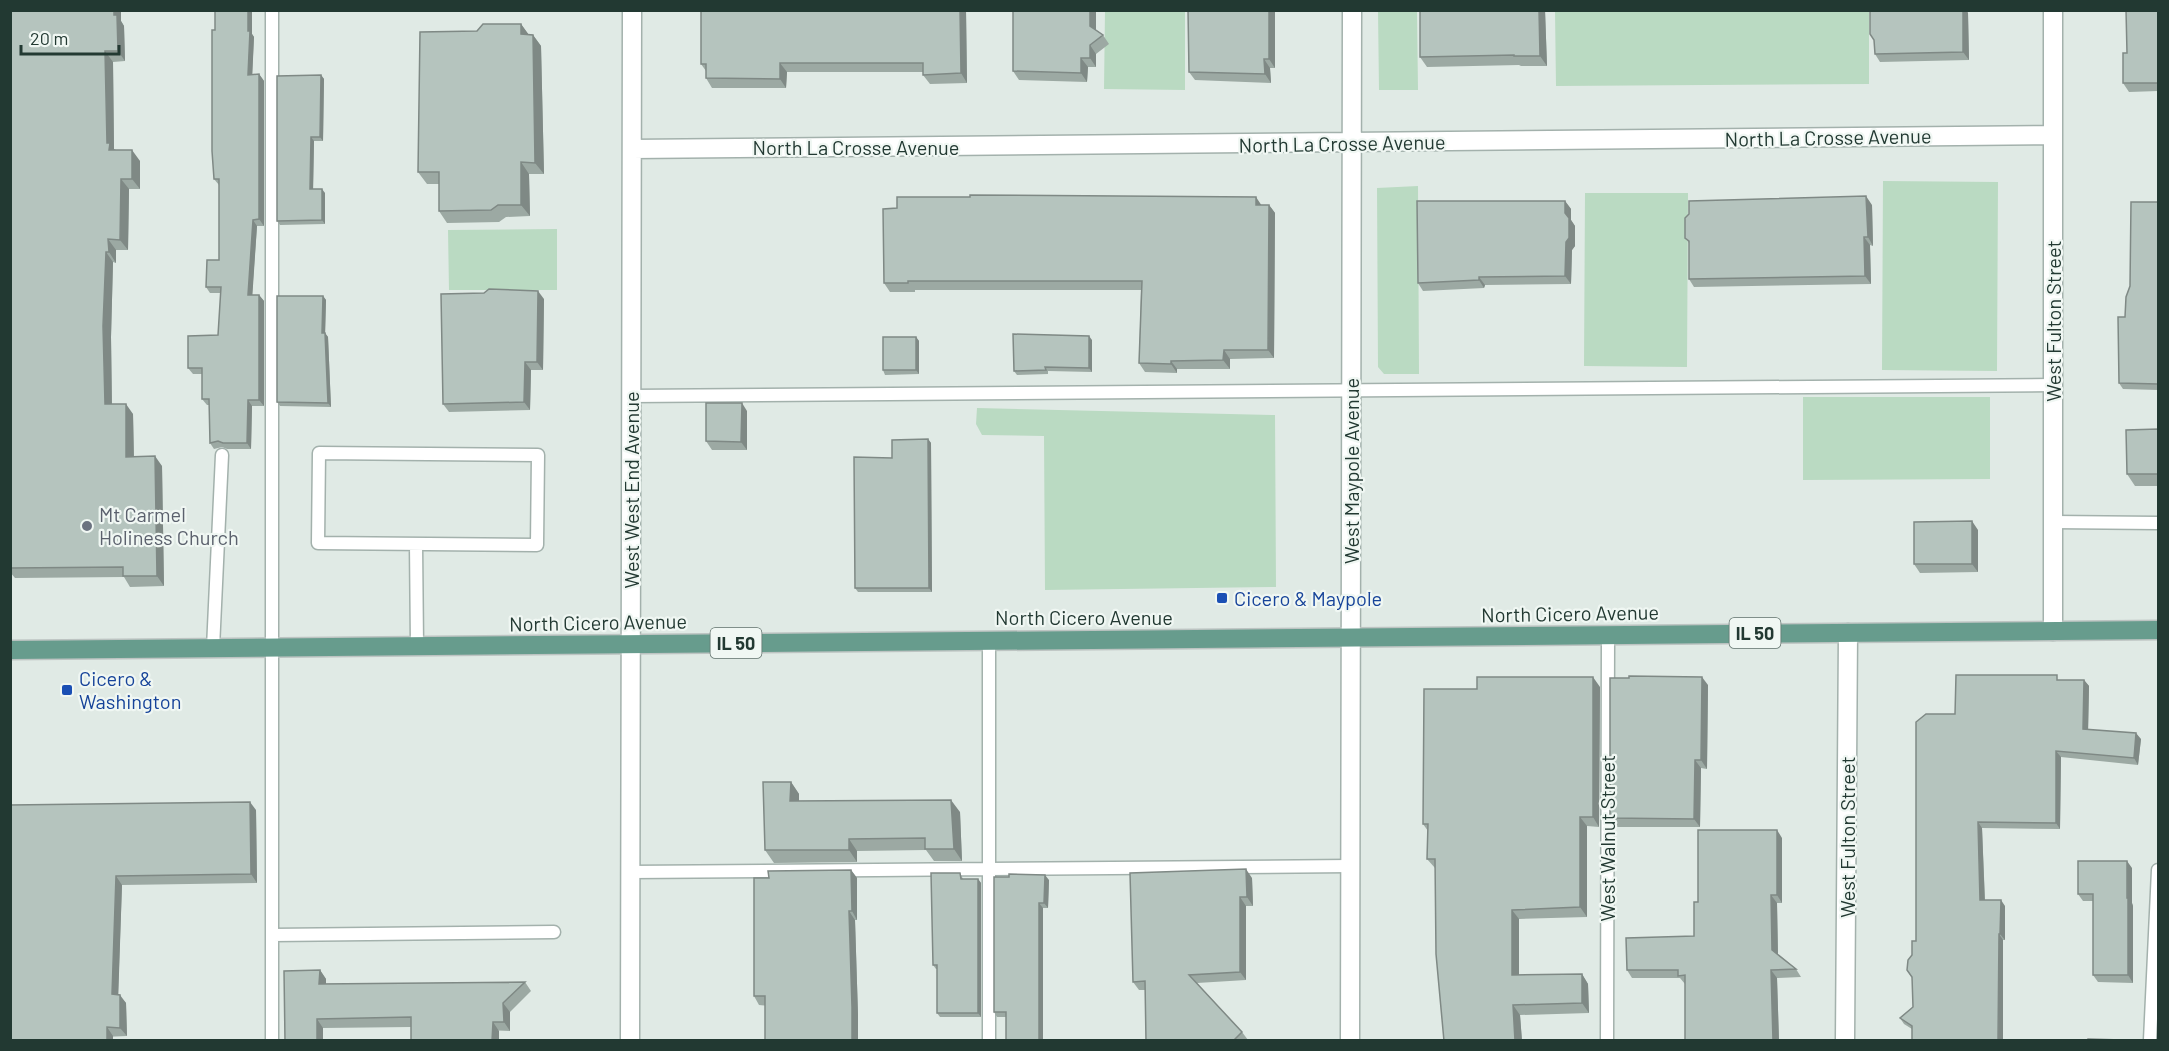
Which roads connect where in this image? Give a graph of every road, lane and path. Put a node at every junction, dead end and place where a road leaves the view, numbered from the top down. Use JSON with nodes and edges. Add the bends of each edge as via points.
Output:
{"nodes":[{"id":1,"x":272,"y":10,"type":"edge"},
{"id":2,"x":632,"y":10,"type":"edge"},
{"id":3,"x":1352,"y":10,"type":"edge"},
{"id":4,"x":2053,"y":10,"type":"edge"},
{"id":5,"x":2053,"y":135,"type":"junction"},
{"id":6,"x":1351,"y":143,"type":"junction"},
{"id":7,"x":632,"y":149,"type":"junction"},
{"id":8,"x":2053,"y":385,"type":"junction"},
{"id":9,"x":1351,"y":390,"type":"junction"},
{"id":10,"x":631,"y":396,"type":"junction"},
{"id":11,"x":222,"y":455,"type":"edge"},
{"id":12,"x":2053,"y":522,"type":"junction"},
{"id":13,"x":2158,"y":523,"type":"edge"},
{"id":14,"x":416,"y":544,"type":"junction"},
{"id":15,"x":2158,"y":630,"type":"edge"},
{"id":16,"x":2053,"y":631,"type":"junction"},
{"id":17,"x":1848,"y":633,"type":"junction"},
{"id":18,"x":1608,"y":635,"type":"junction"},
{"id":19,"x":1351,"y":637,"type":"junction"},
{"id":20,"x":989,"y":641,"type":"junction"},
{"id":21,"x":631,"y":644,"type":"junction"},
{"id":22,"x":417,"y":646,"type":"junction"},
{"id":23,"x":213,"y":648,"type":"junction"},
{"id":24,"x":272,"y":648,"type":"junction"},
{"id":25,"x":10,"y":650,"type":"edge"},
{"id":26,"x":1351,"y":866,"type":"junction"},
{"id":27,"x":989,"y":869,"type":"junction"},
{"id":28,"x":2158,"y":870,"type":"edge"},
{"id":29,"x":630,"y":872,"type":"junction"},
{"id":30,"x":554,"y":932,"type":"dead end"},
{"id":31,"x":272,"y":935,"type":"junction"},
{"id":32,"x":272,"y":1041,"type":"edge"},
{"id":33,"x":630,"y":1041,"type":"edge"},
{"id":34,"x":989,"y":1041,"type":"edge"},
{"id":35,"x":1350,"y":1041,"type":"edge"},
{"id":36,"x":1607,"y":1041,"type":"edge"},
{"id":37,"x":1845,"y":1041,"type":"edge"},
{"id":38,"x":2150,"y":1041,"type":"edge"}],
"edges":[{"from":1,"to":24,"type":"lane"},
{"from":2,"to":7,"type":"street","name":"West West End Avenue"},
{"from":3,"to":6,"type":"street","name":"West Maypole Avenue"},
{"from":4,"to":5,"type":"street","name":"West Fulton Street"},
{"from":5,"to":6,"type":"street","name":"North La Crosse Avenue"},
{"from":5,"to":8,"type":"street","name":"West Fulton Street"},
{"from":6,"to":7,"type":"street","name":"North La Crosse Avenue"},
{"from":6,"to":9,"type":"street","name":"West Maypole Avenue"},
{"from":7,"to":10,"type":"street","name":"West West End Avenue"},
{"from":8,"to":9,"type":"lane"},
{"from":8,"to":12,"type":"street","name":"West Fulton Street"},
{"from":9,"to":10,"type":"lane"},
{"from":9,"to":19,"type":"street","name":"West Maypole Avenue"},
{"from":10,"to":21,"type":"street","name":"West West End Avenue"},
{"from":11,"to":23,"type":"lane"},
{"from":12,"to":13,"type":"lane"},
{"from":12,"to":16,"type":"street","name":"West Fulton Street"},
{"from":14,"to":14,"type":"lane","via":[[537,545],[538,455],[319,453],[318,543]]},
{"from":14,"to":22,"type":"lane"},
{"from":15,"to":16,"type":"main road","name":"North Cicero Avenue","number":"IL 50"},
{"from":16,"to":17,"type":"main road","name":"North Cicero Avenue","number":"IL 50"},
{"from":17,"to":18,"type":"main road","name":"North Cicero Avenue","number":"IL 50"},
{"from":17,"to":37,"type":"street","name":"West Fulton Street"},
{"from":18,"to":19,"type":"main road","name":"North Cicero Avenue","number":"IL 50"},
{"from":18,"to":36,"type":"lane","name":"West Walnut Street"},
{"from":19,"to":20,"type":"main road","name":"North Cicero Avenue","number":"IL 50"},
{"from":19,"to":26,"type":"street","name":"West Maypole Avenue"},
{"from":20,"to":21,"type":"main road","name":"North Cicero Avenue","number":"IL 50"},
{"from":20,"to":27,"type":"lane"},
{"from":21,"to":22,"type":"main road","name":"North Cicero Avenue","number":"IL 50"},
{"from":21,"to":29,"type":"street","name":"West West End Avenue"},
{"from":22,"to":24,"type":"main road","name":"North Cicero Avenue","number":"IL 50"},
{"from":23,"to":24,"type":"main road","name":"North Cicero Avenue","number":"IL 50"},
{"from":23,"to":25,"type":"main road","name":"North Cicero Avenue","number":"IL 50"},
{"from":24,"to":31,"type":"lane"},
{"from":26,"to":27,"type":"lane"},
{"from":26,"to":35,"type":"street","name":"West Maypole Avenue"},
{"from":27,"to":29,"type":"lane"},
{"from":27,"to":34,"type":"lane"},
{"from":28,"to":38,"type":"lane"},
{"from":29,"to":33,"type":"street","name":"West West End Avenue"},
{"from":30,"to":31,"type":"lane"},
{"from":31,"to":32,"type":"lane"}]}
